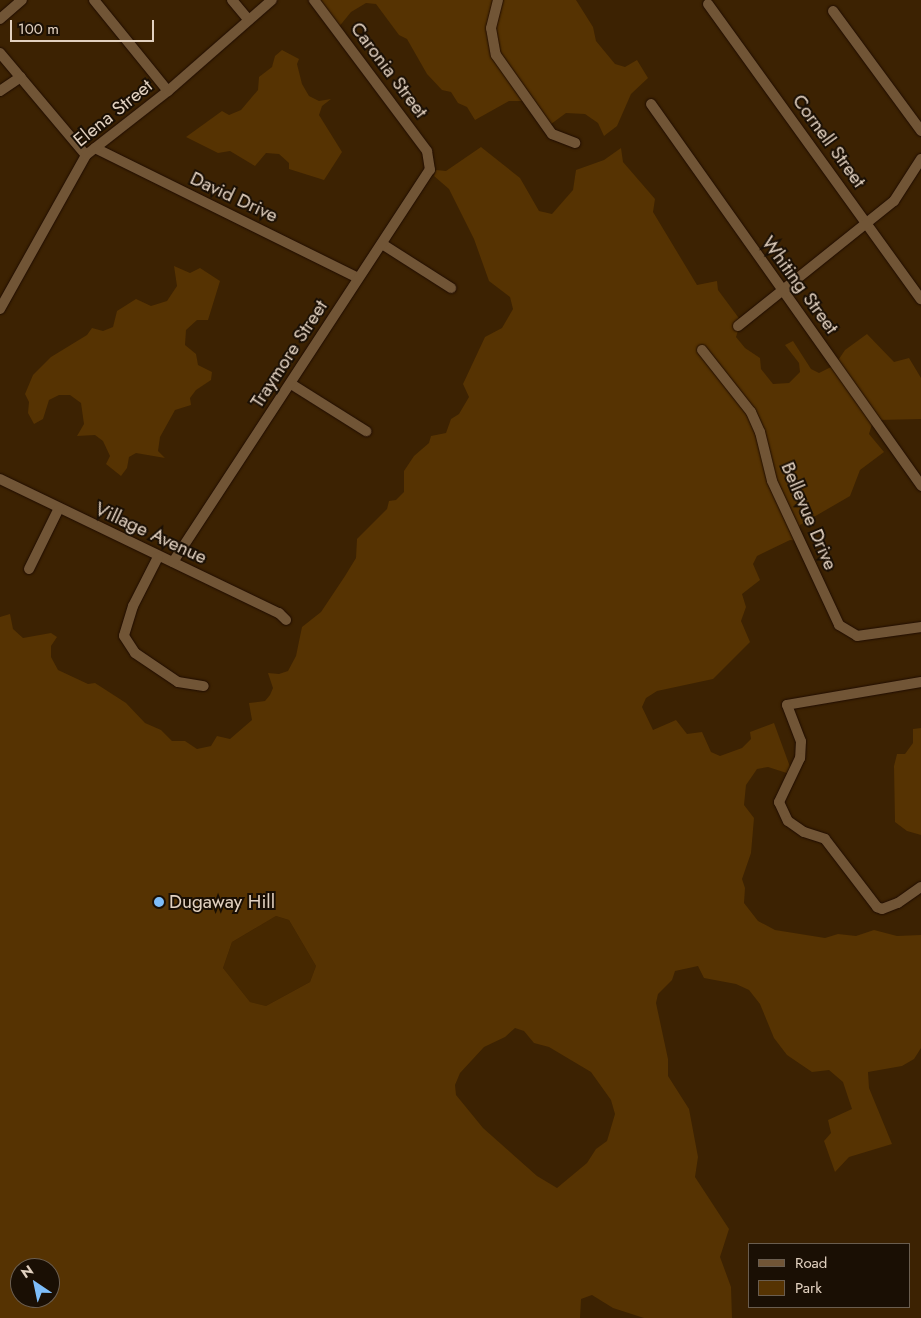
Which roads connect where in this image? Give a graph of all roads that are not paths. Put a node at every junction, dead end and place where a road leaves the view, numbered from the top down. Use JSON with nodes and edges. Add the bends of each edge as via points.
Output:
{"nodes":[{"id":1,"x":22,"y":0,"type":"edge"},
{"id":2,"x":94,"y":0,"type":"edge"},
{"id":3,"x":232,"y":0,"type":"edge"},
{"id":4,"x":272,"y":0,"type":"edge"},
{"id":5,"x":314,"y":0,"type":"edge"},
{"id":6,"x":498,"y":0,"type":"edge"},
{"id":7,"x":708,"y":4,"type":"dead end"},
{"id":8,"x":832,"y":11,"type":"dead end"},
{"id":9,"x":0,"y":19,"type":"edge"},
{"id":10,"x":249,"y":20,"type":"junction"},
{"id":11,"x":0,"y":53,"type":"edge"},
{"id":12,"x":21,"y":77,"type":"junction"},
{"id":13,"x":168,"y":90,"type":"junction"},
{"id":14,"x":0,"y":91,"type":"edge"},
{"id":15,"x":651,"y":104,"type":"dead end"},
{"id":16,"x":921,"y":131,"type":"edge"},
{"id":17,"x":574,"y":143,"type":"dead end"},
{"id":18,"x":95,"y":148,"type":"junction"},
{"id":19,"x":86,"y":155,"type":"junction"},
{"id":20,"x":921,"y":160,"type":"edge"},
{"id":21,"x":431,"y":163,"type":"joint"},
{"id":22,"x":867,"y":224,"type":"junction"},
{"id":23,"x":382,"y":244,"type":"junction"},
{"id":24,"x":358,"y":278,"type":"junction"},
{"id":25,"x":452,"y":288,"type":"dead end"},
{"id":26,"x":783,"y":292,"type":"junction"},
{"id":27,"x":921,"y":299,"type":"edge"},
{"id":28,"x":0,"y":309,"type":"edge"},
{"id":29,"x":738,"y":326,"type":"dead end"},
{"id":30,"x":702,"y":350,"type":"dead end"},
{"id":31,"x":291,"y":384,"type":"junction"},
{"id":32,"x":366,"y":431,"type":"dead end"},
{"id":33,"x":0,"y":479,"type":"edge"},
{"id":34,"x":921,"y":486,"type":"edge"},
{"id":35,"x":60,"y":508,"type":"junction"},
{"id":36,"x":158,"y":556,"type":"junction"},
{"id":37,"x":173,"y":562,"type":"junction"},
{"id":38,"x":29,"y":570,"type":"dead end"},
{"id":39,"x":286,"y":620,"type":"dead end"},
{"id":40,"x":921,"y":628,"type":"edge"},
{"id":41,"x":921,"y":682,"type":"edge"},
{"id":42,"x":204,"y":686,"type":"dead end"},
{"id":43,"x":921,"y":887,"type":"edge"}],
"edges":[{"from":1,"to":9,"type":"street"},
{"from":2,"to":13,"type":"street"},
{"from":3,"to":10,"type":"street"},
{"from":4,"to":10,"type":"street","name":"Elena Street"},
{"from":5,"to":21,"type":"street","name":"Caronia Street","via":[[427,151]]},
{"from":6,"to":17,"type":"street","via":[[491,28],[496,55],[552,134]]},
{"from":7,"to":22,"type":"street","name":"Cornell Street"},
{"from":8,"to":16,"type":"street"},
{"from":10,"to":13,"type":"street","name":"Elena Street"},
{"from":11,"to":12,"type":"street"},
{"from":12,"to":14,"type":"street"},
{"from":12,"to":19,"type":"street"},
{"from":13,"to":18,"type":"street","name":"Elena Street"},
{"from":15,"to":26,"type":"street","name":"Whiting Street"},
{"from":18,"to":19,"type":"street","name":"Elena Street"},
{"from":18,"to":24,"type":"street","name":"David Drive"},
{"from":19,"to":28,"type":"street","name":"Elena Street"},
{"from":20,"to":22,"type":"street","via":[[899,195]]},
{"from":21,"to":23,"type":"street","name":"Traymore Street","via":[[430,170]]},
{"from":22,"to":26,"type":"street"},
{"from":22,"to":27,"type":"street","name":"Cornell Street"},
{"from":23,"to":24,"type":"street","name":"Traymore Street"},
{"from":23,"to":25,"type":"street"},
{"from":24,"to":31,"type":"street","name":"Traymore Street"},
{"from":26,"to":29,"type":"street"},
{"from":26,"to":34,"type":"street","name":"Whiting Street"},
{"from":30,"to":40,"type":"street","name":"Bellevue Drive","via":[[751,412],[760,432],[772,481],[839,625],[857,636]]},
{"from":31,"to":32,"type":"street"},
{"from":31,"to":37,"type":"street","name":"Traymore Street"},
{"from":33,"to":35,"type":"street","name":"Village Avenue"},
{"from":35,"to":36,"type":"street","name":"Village Avenue"},
{"from":35,"to":38,"type":"street"},
{"from":36,"to":37,"type":"street","name":"Village Avenue"},
{"from":36,"to":42,"type":"street","via":[[127,620],[124,636],[135,653],[178,682]]},
{"from":37,"to":39,"type":"street","name":"Village Avenue","via":[[279,613]]},
{"from":41,"to":43,"type":"street","via":[[787,705],[801,742],[800,758],[779,802],[788,821],[804,832],[825,839],[876,907],[882,909],[898,903]]}]}
